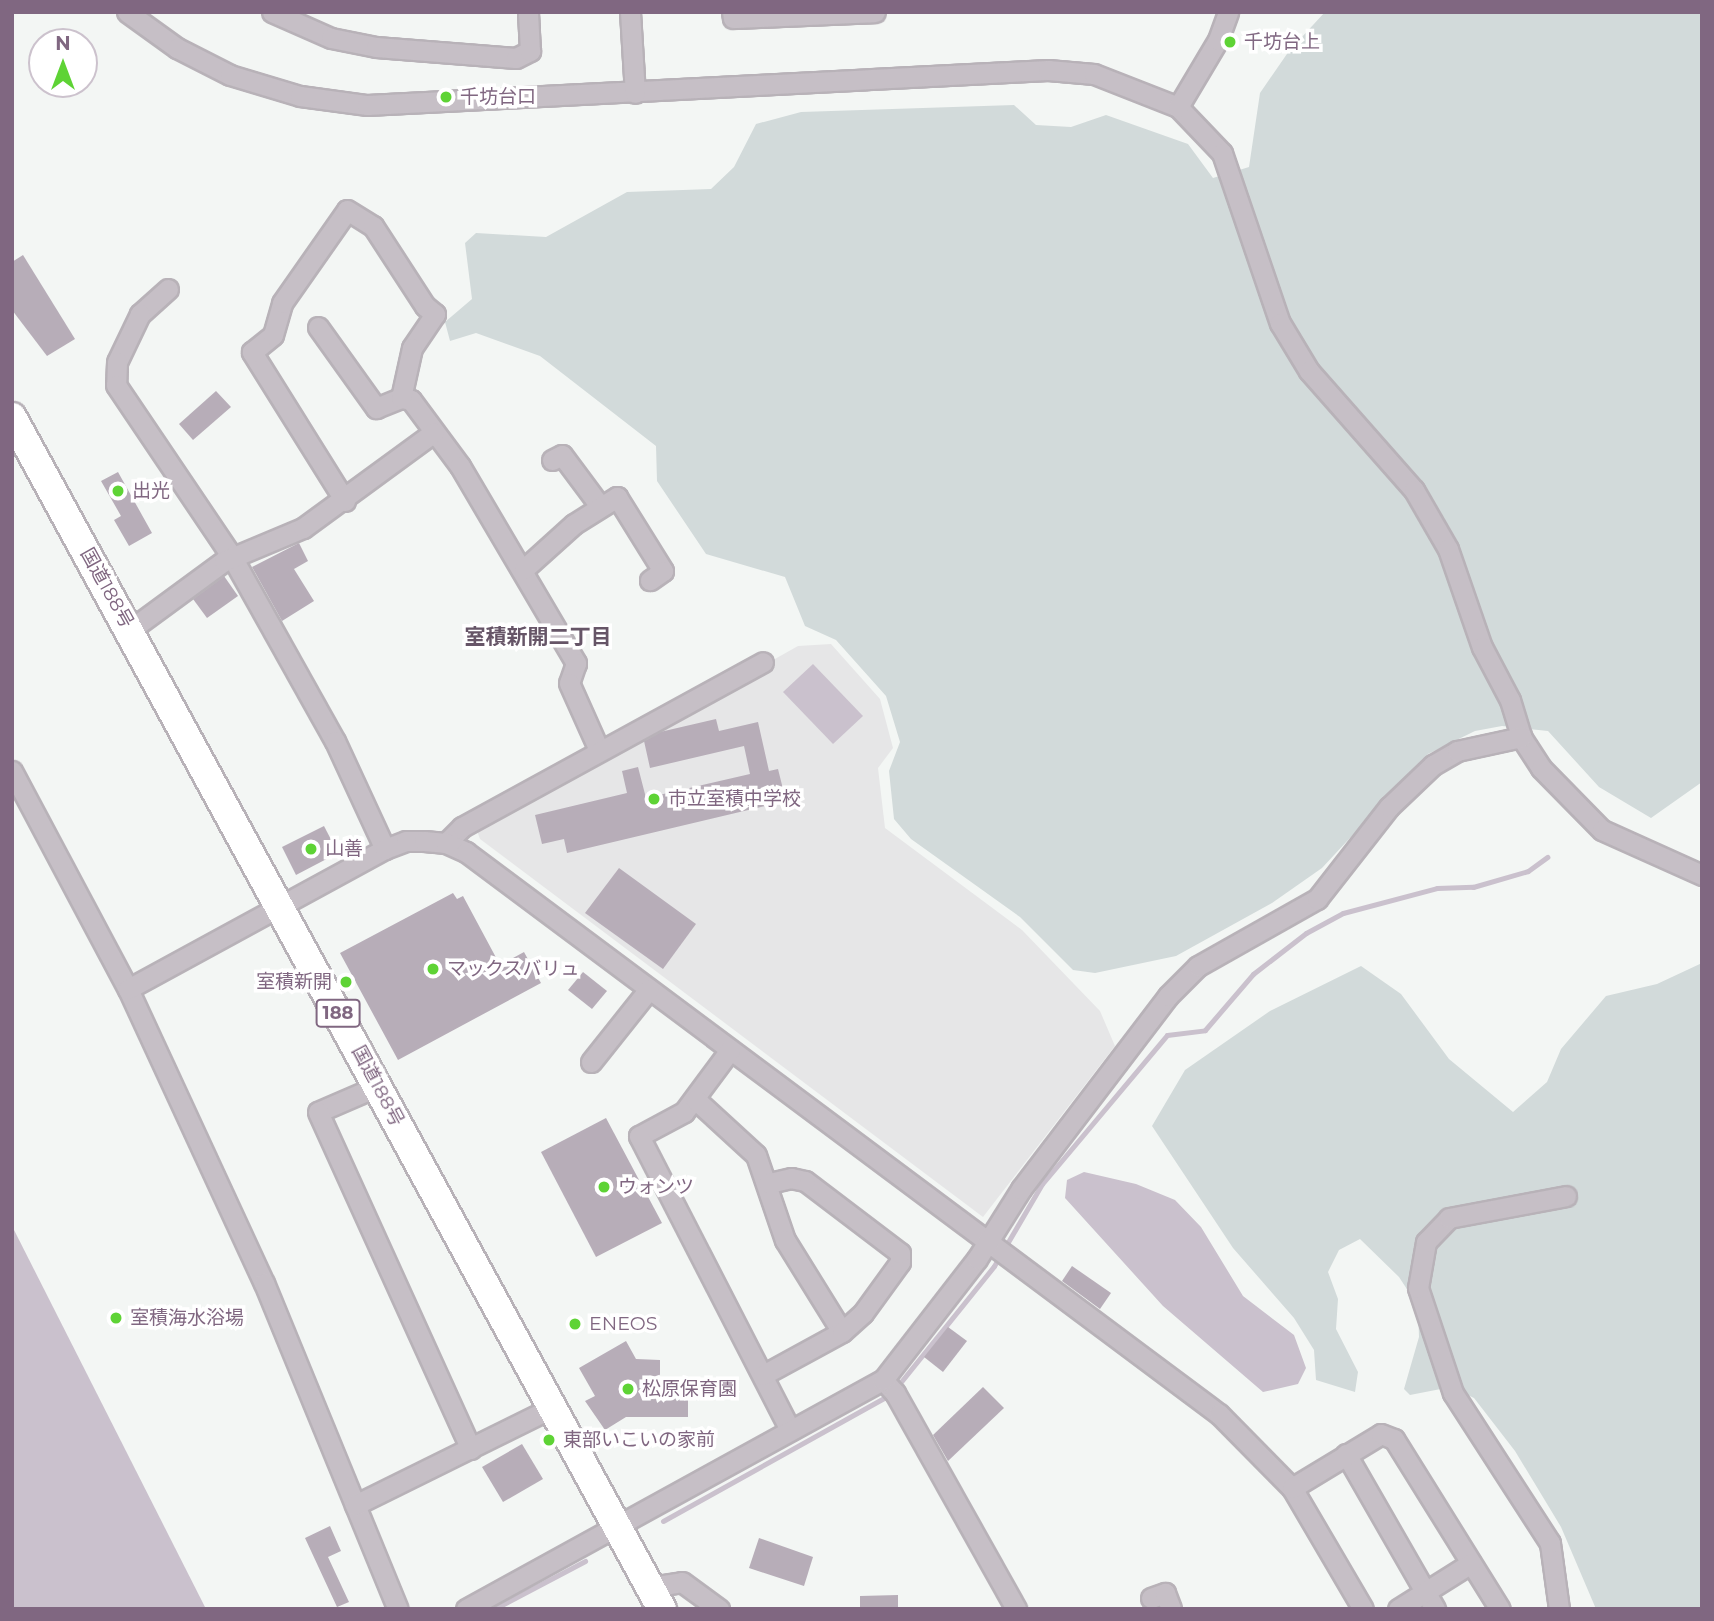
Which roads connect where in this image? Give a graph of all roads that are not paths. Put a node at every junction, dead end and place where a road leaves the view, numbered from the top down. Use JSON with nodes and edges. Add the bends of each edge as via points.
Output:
{"nodes":[{"id":1,"x":127,"y":12,"type":"edge"},
{"id":2,"x":272,"y":12,"type":"edge"},
{"id":3,"x":528,"y":12,"type":"edge"},
{"id":4,"x":630,"y":12,"type":"edge"},
{"id":5,"x":732,"y":12,"type":"edge"},
{"id":6,"x":875,"y":12,"type":"edge"},
{"id":7,"x":1228,"y":12,"type":"edge"},
{"id":8,"x":635,"y":93,"type":"junction"},
{"id":9,"x":1178,"y":107,"type":"junction"},
{"id":10,"x":169,"y":289,"type":"dead end"},
{"id":11,"x":318,"y":327,"type":"dead end"},
{"id":12,"x":401,"y":398,"type":"junction"},
{"id":13,"x":12,"y":417,"type":"edge"},
{"id":14,"x":434,"y":432,"type":"junction"},
{"id":15,"x":552,"y":460,"type":"dead end"},
{"id":16,"x":345,"y":501,"type":"junction"},
{"id":17,"x":600,"y":506,"type":"junction"},
{"id":18,"x":232,"y":556,"type":"junction"},
{"id":19,"x":524,"y":569,"type":"junction"},
{"id":20,"x":650,"y":580,"type":"dead end"},
{"id":21,"x":130,"y":630,"type":"junction"},
{"id":22,"x":763,"y":662,"type":"dead end"},
{"id":23,"x":1521,"y":737,"type":"junction"},
{"id":24,"x":599,"y":750,"type":"junction"},
{"id":25,"x":12,"y":771,"type":"edge"},
{"id":26,"x":446,"y":843,"type":"junction"},
{"id":27,"x":384,"y":849,"type":"junction"},
{"id":28,"x":1702,"y":875,"type":"edge"},
{"id":29,"x":280,"y":907,"type":"junction"},
{"id":30,"x":128,"y":989,"type":"junction"},
{"id":31,"x":649,"y":989,"type":"junction"},
{"id":32,"x":730,"y":1050,"type":"junction"},
{"id":33,"x":592,"y":1062,"type":"dead end"},
{"id":34,"x":378,"y":1086,"type":"junction"},
{"id":35,"x":696,"y":1100,"type":"junction"},
{"id":36,"x":769,"y":1183,"type":"junction"},
{"id":37,"x":1566,"y":1196,"type":"dead end"},
{"id":38,"x":986,"y":1241,"type":"junction"},
{"id":39,"x":842,"y":1332,"type":"junction"},
{"id":40,"x":763,"y":1375,"type":"junction"},
{"id":41,"x":883,"y":1380,"type":"junction"},
{"id":42,"x":555,"y":1406,"type":"junction"},
{"id":43,"x":790,"y":1430,"type":"junction"},
{"id":44,"x":471,"y":1449,"type":"junction"},
{"id":45,"x":1346,"y":1454,"type":"junction"},
{"id":46,"x":1292,"y":1488,"type":"junction"},
{"id":47,"x":355,"y":1506,"type":"junction"},
{"id":48,"x":617,"y":1528,"type":"junction"},
{"id":49,"x":1471,"y":1563,"type":"junction"},
{"id":50,"x":657,"y":1598,"type":"edge"},
{"id":51,"x":1151,"y":1598,"type":"dead end"},
{"id":52,"x":1430,"y":1600,"type":"edge"},
{"id":53,"x":398,"y":1609,"type":"edge"},
{"id":54,"x":466,"y":1609,"type":"edge"},
{"id":55,"x":719,"y":1609,"type":"edge"},
{"id":56,"x":1016,"y":1609,"type":"edge"},
{"id":57,"x":1171,"y":1609,"type":"edge"},
{"id":58,"x":1363,"y":1609,"type":"edge"},
{"id":59,"x":1398,"y":1609,"type":"edge"},
{"id":60,"x":1500,"y":1609,"type":"edge"},
{"id":61,"x":1559,"y":1609,"type":"edge"}],
"edges":[{"from":1,"to":8,"type":"street","via":[[177,48],[230,75],[300,96],[367,106]]},
{"from":2,"to":3,"type":"street","via":[[331,38],[516,58],[530,51]]},
{"from":4,"to":8,"type":"street"},
{"from":5,"to":6,"type":"street","via":[[733,19]]},
{"from":7,"to":9,"type":"street","via":[[1218,40]]},
{"from":8,"to":9,"type":"street","via":[[1048,70],[1094,74]]},
{"from":9,"to":23,"type":"street","via":[[1222,153],[1280,323],[1309,371],[1413,490],[1448,549],[1482,647],[1510,701]]},
{"from":10,"to":18,"type":"street","via":[[140,314],[117,362],[116,385]]},
{"from":11,"to":12,"type":"street","via":[[376,408]]},
{"from":12,"to":14,"type":"street","via":[[411,400]]},
{"from":12,"to":16,"type":"street","via":[[412,348],[435,314],[425,306],[373,226],[347,210],[282,303],[273,335],[251,352],[300,422]]},
{"from":13,"to":21,"type":"highway","name":"国道188号","number":"188"},
{"from":14,"to":16,"type":"street"},
{"from":14,"to":19,"type":"street"},
{"from":15,"to":17,"type":"street","via":[[562,455]]},
{"from":16,"to":18,"type":"street","via":[[303,528]]},
{"from":17,"to":19,"type":"street"},
{"from":17,"to":20,"type":"street","via":[[617,497],[663,571]]},
{"from":18,"to":21,"type":"street"},
{"from":18,"to":27,"type":"street","via":[[335,741]]},
{"from":19,"to":24,"type":"street","via":[[576,663],[569,683]]},
{"from":21,"to":29,"type":"highway","name":"国道188号","number":"188"},
{"from":22,"to":24,"type":"street"},
{"from":23,"to":28,"type":"street","via":[[1541,768],[1602,830]]},
{"from":23,"to":38,"type":"street","via":[[1457,751],[1433,765],[1389,807],[1317,899],[1198,966],[1160,1006]]},
{"from":24,"to":26,"type":"street","via":[[462,827]]},
{"from":25,"to":30,"type":"street"},
{"from":26,"to":27,"type":"street","via":[[406,841]]},
{"from":26,"to":31,"type":"street","via":[[466,852]]},
{"from":27,"to":29,"type":"street"},
{"from":29,"to":30,"type":"street"},
{"from":29,"to":34,"type":"highway","name":"国道188号","number":"188"},
{"from":30,"to":47,"type":"street","via":[[264,1283]]},
{"from":31,"to":32,"type":"street"},
{"from":31,"to":33,"type":"street"},
{"from":32,"to":35,"type":"street"},
{"from":32,"to":38,"type":"street"},
{"from":34,"to":42,"type":"highway","name":"国道188号","number":"188"},
{"from":34,"to":44,"type":"street","via":[[318,1112]]},
{"from":35,"to":36,"type":"street","via":[[756,1155]]},
{"from":35,"to":40,"type":"street","via":[[684,1112],[639,1136]]},
{"from":36,"to":39,"type":"street","via":[[785,1240]]},
{"from":36,"to":39,"type":"street","via":[[790,1178],[806,1181],[900,1253],[900,1262],[863,1313]]},
{"from":37,"to":61,"type":"street","via":[[1524,1208],[1449,1218],[1426,1242],[1418,1288],[1453,1393],[1550,1543]]},
{"from":38,"to":41,"type":"street"},
{"from":38,"to":46,"type":"street","via":[[1219,1414]]},
{"from":39,"to":40,"type":"street"},
{"from":40,"to":43,"type":"street"},
{"from":41,"to":43,"type":"street"},
{"from":41,"to":56,"type":"street"},
{"from":42,"to":44,"type":"street"},
{"from":42,"to":48,"type":"highway","name":"国道188号","number":"188"},
{"from":43,"to":48,"type":"street"},
{"from":44,"to":47,"type":"street"},
{"from":45,"to":46,"type":"street"},
{"from":45,"to":49,"type":"street","via":[[1381,1434],[1394,1439]]},
{"from":45,"to":52,"type":"street"},
{"from":46,"to":58,"type":"street"},
{"from":47,"to":53,"type":"street"},
{"from":48,"to":50,"type":"highway","name":"国道188号","number":"188"},
{"from":48,"to":54,"type":"street"},
{"from":49,"to":52,"type":"street"},
{"from":49,"to":60,"type":"street"},
{"from":50,"to":55,"type":"street","via":[[682,1582]]},
{"from":51,"to":57,"type":"street","via":[[1165,1593]]},
{"from":52,"to":59,"type":"street"}]}
